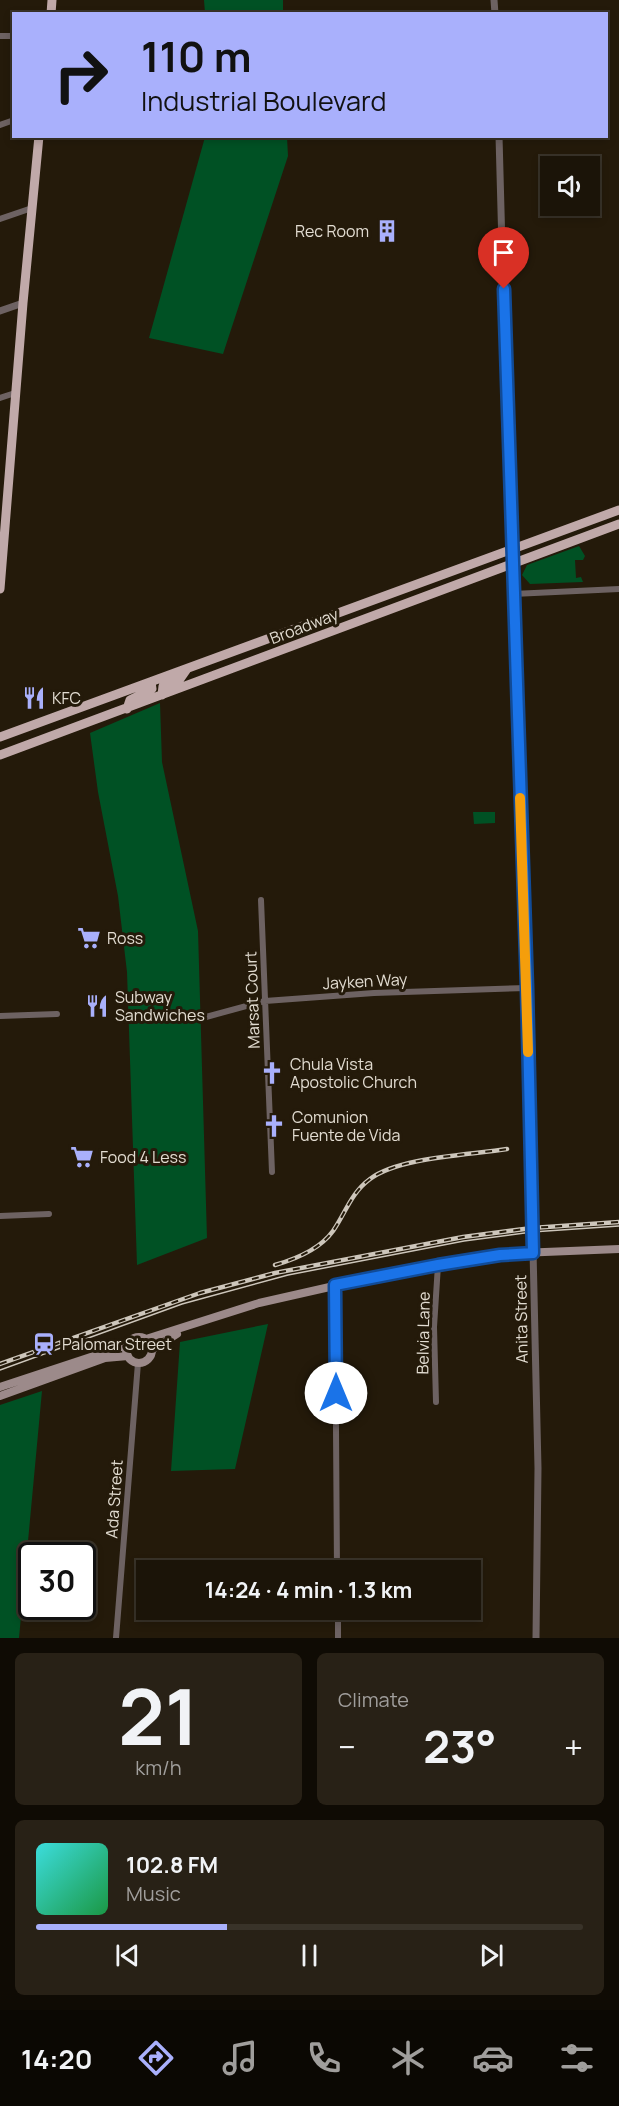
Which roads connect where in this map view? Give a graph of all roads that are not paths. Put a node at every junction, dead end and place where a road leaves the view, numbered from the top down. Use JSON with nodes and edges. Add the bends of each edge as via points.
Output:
{"nodes":[{"id":1,"x":39,"y":138,"type":"edge"},
{"id":2,"x":499,"y":138,"type":"edge"},
{"id":3,"x":32,"y":208,"type":"junction"},
{"id":4,"x":0,"y":219,"type":"edge"},
{"id":5,"x":23,"y":303,"type":"junction"},
{"id":6,"x":0,"y":311,"type":"edge"},
{"id":7,"x":15,"y":393,"type":"junction"},
{"id":8,"x":0,"y":398,"type":"edge"},
{"id":9,"x":4,"y":478,"type":"edge"},
{"id":10,"x":619,"y":510,"type":"edge"},
{"id":11,"x":619,"y":524,"type":"edge"},
{"id":12,"x":512,"y":550,"type":"junction"},
{"id":13,"x":512,"y":563,"type":"junction"},
{"id":14,"x":0,"y":589,"type":"edge"},
{"id":15,"x":619,"y":590,"type":"edge"},
{"id":16,"x":513,"y":594,"type":"junction"},
{"id":17,"x":304,"y":626,"type":"junction"},
{"id":18,"x":309,"y":640,"type":"junction"},
{"id":19,"x":187,"y":669,"type":"junction"},
{"id":20,"x":151,"y":682,"type":"junction"},
{"id":21,"x":162,"y":695,"type":"junction"},
{"id":22,"x":127,"y":709,"type":"junction"},
{"id":23,"x":0,"y":738,"type":"edge"},
{"id":24,"x":0,"y":755,"type":"edge"},
{"id":25,"x":261,"y":900,"type":"dead end"},
{"id":26,"x":527,"y":988,"type":"junction"},
{"id":27,"x":265,"y":1001,"type":"junction"},
{"id":28,"x":57,"y":1014,"type":"dead end"},
{"id":29,"x":0,"y":1016,"type":"edge"},
{"id":30,"x":206,"y":1017,"type":"dead end"},
{"id":31,"x":272,"y":1172,"type":"dead end"},
{"id":32,"x":49,"y":1214,"type":"dead end"},
{"id":33,"x":0,"y":1216,"type":"edge"},
{"id":34,"x":619,"y":1249,"type":"edge"},
{"id":35,"x":533,"y":1253,"type":"junction"},
{"id":36,"x":438,"y":1265,"type":"junction"},
{"id":37,"x":335,"y":1285,"type":"junction"},
{"id":38,"x":185,"y":1328,"type":"junction"},
{"id":39,"x":146,"y":1338,"type":"junction"},
{"id":40,"x":127,"y":1345,"type":"junction"},
{"id":41,"x":152,"y":1350,"type":"junction"},
{"id":42,"x":128,"y":1356,"type":"junction"},
{"id":43,"x":138,"y":1363,"type":"junction"},
{"id":44,"x":0,"y":1388,"type":"edge"},
{"id":45,"x":0,"y":1396,"type":"edge"},
{"id":46,"x":436,"y":1402,"type":"dead end"},
{"id":47,"x":338,"y":1560,"type":"edge"},
{"id":48,"x":338,"y":1620,"type":"edge"},
{"id":49,"x":117,"y":1638,"type":"edge"},
{"id":50,"x":338,"y":1638,"type":"edge"},
{"id":51,"x":536,"y":1638,"type":"edge"}],
"edges":[{"from":1,"to":3,"type":"main road"},
{"from":2,"to":12,"type":"street","name":"Anita Street"},
{"from":3,"to":4,"type":"street"},
{"from":3,"to":5,"type":"main road"},
{"from":5,"to":6,"type":"street"},
{"from":5,"to":7,"type":"main road"},
{"from":7,"to":8,"type":"street"},
{"from":7,"to":9,"type":"main road"},
{"from":9,"to":14,"type":"main road"},
{"from":10,"to":12,"type":"main road","name":"Broadway"},
{"from":11,"to":13,"type":"main road","name":"Broadway"},
{"from":12,"to":13,"type":"street","name":"Anita Street"},
{"from":12,"to":17,"type":"main road","name":"Broadway"},
{"from":13,"to":16,"type":"street","name":"Anita Street"},
{"from":13,"to":18,"type":"main road","name":"Broadway"},
{"from":15,"to":16,"type":"street"},
{"from":16,"to":26,"type":"street","name":"Anita Street"},
{"from":17,"to":18,"type":"main road"},
{"from":17,"to":19,"type":"main road","name":"Broadway"},
{"from":18,"to":21,"type":"main road","name":"Broadway"},
{"from":19,"to":20,"type":"main road","name":"Broadway"},
{"from":19,"to":21,"type":"main road","via":[[180,679],[163,686]]},
{"from":20,"to":22,"type":"main road","via":[[152,689],[130,700]]},
{"from":20,"to":23,"type":"main road","name":"Broadway"},
{"from":21,"to":22,"type":"main road","name":"Broadway"},
{"from":22,"to":24,"type":"main road","name":"Broadway"},
{"from":25,"to":27,"type":"street","name":"Marsat Court"},
{"from":26,"to":27,"type":"street","name":"Jayken Way"},
{"from":26,"to":35,"type":"street","name":"Anita Street"},
{"from":27,"to":30,"type":"street","name":"Jayken Way"},
{"from":27,"to":31,"type":"street","name":"Marsat Court"},
{"from":28,"to":29,"type":"street"},
{"from":32,"to":33,"type":"street"},
{"from":34,"to":35,"type":"main road"},
{"from":35,"to":36,"type":"main road"},
{"from":35,"to":51,"type":"street","name":"Anita Street","via":[[538,1468]]},
{"from":36,"to":37,"type":"main road"},
{"from":36,"to":46,"type":"street","name":"Belvia Lane","via":[[434,1328]]},
{"from":37,"to":38,"type":"main road","via":[[259,1303]]},
{"from":37,"to":47,"type":"street"},
{"from":38,"to":39,"type":"main road"},
{"from":38,"to":41,"type":"main road"},
{"from":39,"to":40,"type":"main road","via":[[135,1337]]},
{"from":39,"to":41,"type":"main road"},
{"from":40,"to":42,"type":"main road"},
{"from":40,"to":44,"type":"main road"},
{"from":41,"to":43,"type":"main road","via":[[149,1358]]},
{"from":42,"to":43,"type":"main road"},
{"from":42,"to":45,"type":"main road","via":[[105,1358]]},
{"from":43,"to":49,"type":"street","name":"Ada Street"},
{"from":48,"to":50,"type":"street"}]}
